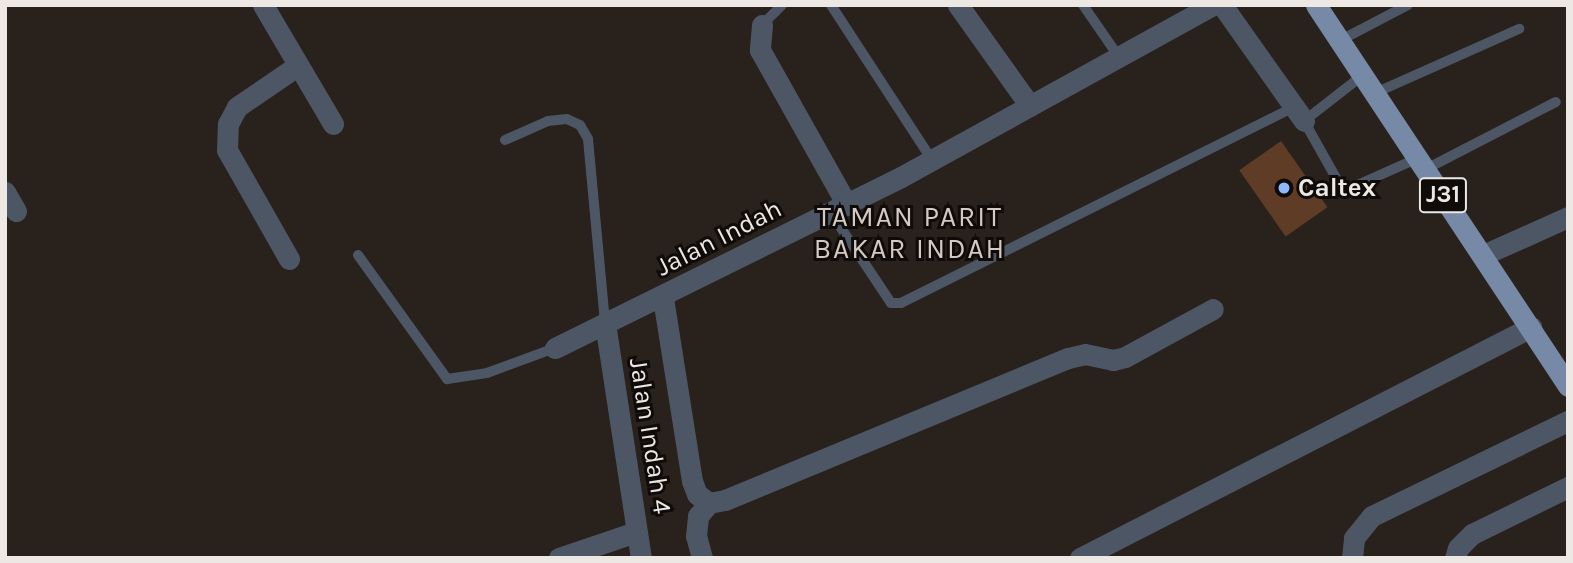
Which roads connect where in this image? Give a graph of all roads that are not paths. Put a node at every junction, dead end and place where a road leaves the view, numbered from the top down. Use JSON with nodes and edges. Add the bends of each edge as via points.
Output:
{"nodes":[{"id":1,"x":263,"y":5,"type":"edge"},
{"id":2,"x":782,"y":5,"type":"edge"},
{"id":3,"x":831,"y":5,"type":"edge"},
{"id":4,"x":958,"y":5,"type":"edge"},
{"id":5,"x":1083,"y":5,"type":"edge"},
{"id":6,"x":1213,"y":5,"type":"edge"},
{"id":7,"x":1222,"y":5,"type":"edge"},
{"id":8,"x":1316,"y":5,"type":"edge"},
{"id":9,"x":1408,"y":5,"type":"edge"},
{"id":10,"x":762,"y":25,"type":"joint"},
{"id":11,"x":1519,"y":29,"type":"dead end"},
{"id":12,"x":1339,"y":41,"type":"junction"},
{"id":13,"x":1119,"y":57,"type":"junction"},
{"id":14,"x":297,"y":66,"type":"junction"},
{"id":15,"x":1363,"y":75,"type":"junction"},
{"id":16,"x":1375,"y":93,"type":"junction"},
{"id":17,"x":1556,"y":102,"type":"dead end"},
{"id":18,"x":1030,"y":106,"type":"junction"},
{"id":19,"x":1299,"y":114,"type":"junction"},
{"id":20,"x":333,"y":124,"type":"dead end"},
{"id":21,"x":505,"y":140,"type":"dead end"},
{"id":22,"x":932,"y":160,"type":"junction"},
{"id":23,"x":1422,"y":163,"type":"junction"},
{"id":24,"x":839,"y":209,"type":"junction"},
{"id":25,"x":1568,"y":217,"type":"edge"},
{"id":26,"x":358,"y":255,"type":"dead end"},
{"id":27,"x":1483,"y":255,"type":"junction"},
{"id":28,"x":289,"y":259,"type":"dead end"},
{"id":29,"x":663,"y":298,"type":"junction"},
{"id":30,"x":1213,"y":309,"type":"dead end"},
{"id":31,"x":605,"y":323,"type":"junction"},
{"id":32,"x":1531,"y":327,"type":"junction"},
{"id":33,"x":555,"y":348,"type":"joint"},
{"id":34,"x":1568,"y":386,"type":"edge"},
{"id":35,"x":1568,"y":421,"type":"edge"},
{"id":36,"x":1568,"y":487,"type":"edge"},
{"id":37,"x":709,"y":503,"type":"junction"},
{"id":38,"x":636,"y":532,"type":"junction"},
{"id":39,"x":559,"y":558,"type":"edge"},
{"id":40,"x":640,"y":558,"type":"edge"},
{"id":41,"x":702,"y":558,"type":"edge"},
{"id":42,"x":1080,"y":558,"type":"edge"},
{"id":43,"x":1352,"y":558,"type":"edge"},
{"id":44,"x":1455,"y":558,"type":"edge"}],
"edges":[{"from":1,"to":14,"type":"street"},
{"from":2,"to":10,"type":"lane"},
{"from":3,"to":22,"type":"lane"},
{"from":4,"to":18,"type":"street"},
{"from":5,"to":13,"type":"lane"},
{"from":6,"to":13,"type":"street","name":"Jalan Indah"},
{"from":7,"to":19,"type":"street"},
{"from":8,"to":12,"type":"main road","number":"J31"},
{"from":9,"to":12,"type":"lane"},
{"from":10,"to":24,"type":"street","via":[[760,50]]},
{"from":11,"to":16,"type":"lane"},
{"from":12,"to":15,"type":"main road","number":"J31"},
{"from":13,"to":18,"type":"street","name":"Jalan Indah"},
{"from":14,"to":20,"type":"street"},
{"from":14,"to":28,"type":"street","via":[[237,107],[228,124],[227,150]]},
{"from":15,"to":16,"type":"main road","number":"J31"},
{"from":15,"to":19,"type":"lane"},
{"from":16,"to":23,"type":"main road","number":"J31"},
{"from":17,"to":23,"type":"lane"},
{"from":18,"to":22,"type":"street","name":"Jalan Indah"},
{"from":19,"to":23,"type":"lane","via":[[1345,188]]},
{"from":19,"to":24,"type":"lane","via":[[901,303],[891,303]]},
{"from":21,"to":31,"type":"lane","via":[[548,121],[566,119],[584,132]]},
{"from":22,"to":24,"type":"street","name":"Jalan Indah"},
{"from":23,"to":27,"type":"main road","number":"J31"},
{"from":24,"to":29,"type":"street","name":"Jalan Indah"},
{"from":25,"to":27,"type":"street"},
{"from":26,"to":33,"type":"lane","name":"Jalan Indah","via":[[447,379],[487,373]]},
{"from":27,"to":32,"type":"main road","number":"J31"},
{"from":29,"to":31,"type":"street","name":"Jalan Indah"},
{"from":29,"to":37,"type":"street","via":[[692,481],[696,494]]},
{"from":30,"to":37,"type":"street","via":[[1125,357],[1085,354],[1068,358]]},
{"from":31,"to":33,"type":"street","name":"Jalan Indah"},
{"from":31,"to":38,"type":"street","name":"Jalan Indah 4"},
{"from":32,"to":34,"type":"main road","number":"J31"},
{"from":32,"to":42,"type":"street"},
{"from":35,"to":43,"type":"street","via":[[1372,516],[1354,538]]},
{"from":36,"to":44,"type":"street","via":[[1472,534]]},
{"from":37,"to":41,"type":"street","via":[[698,516],[696,536]]},
{"from":38,"to":39,"type":"street"},
{"from":38,"to":40,"type":"street","name":"Jalan Indah 4"}]}
